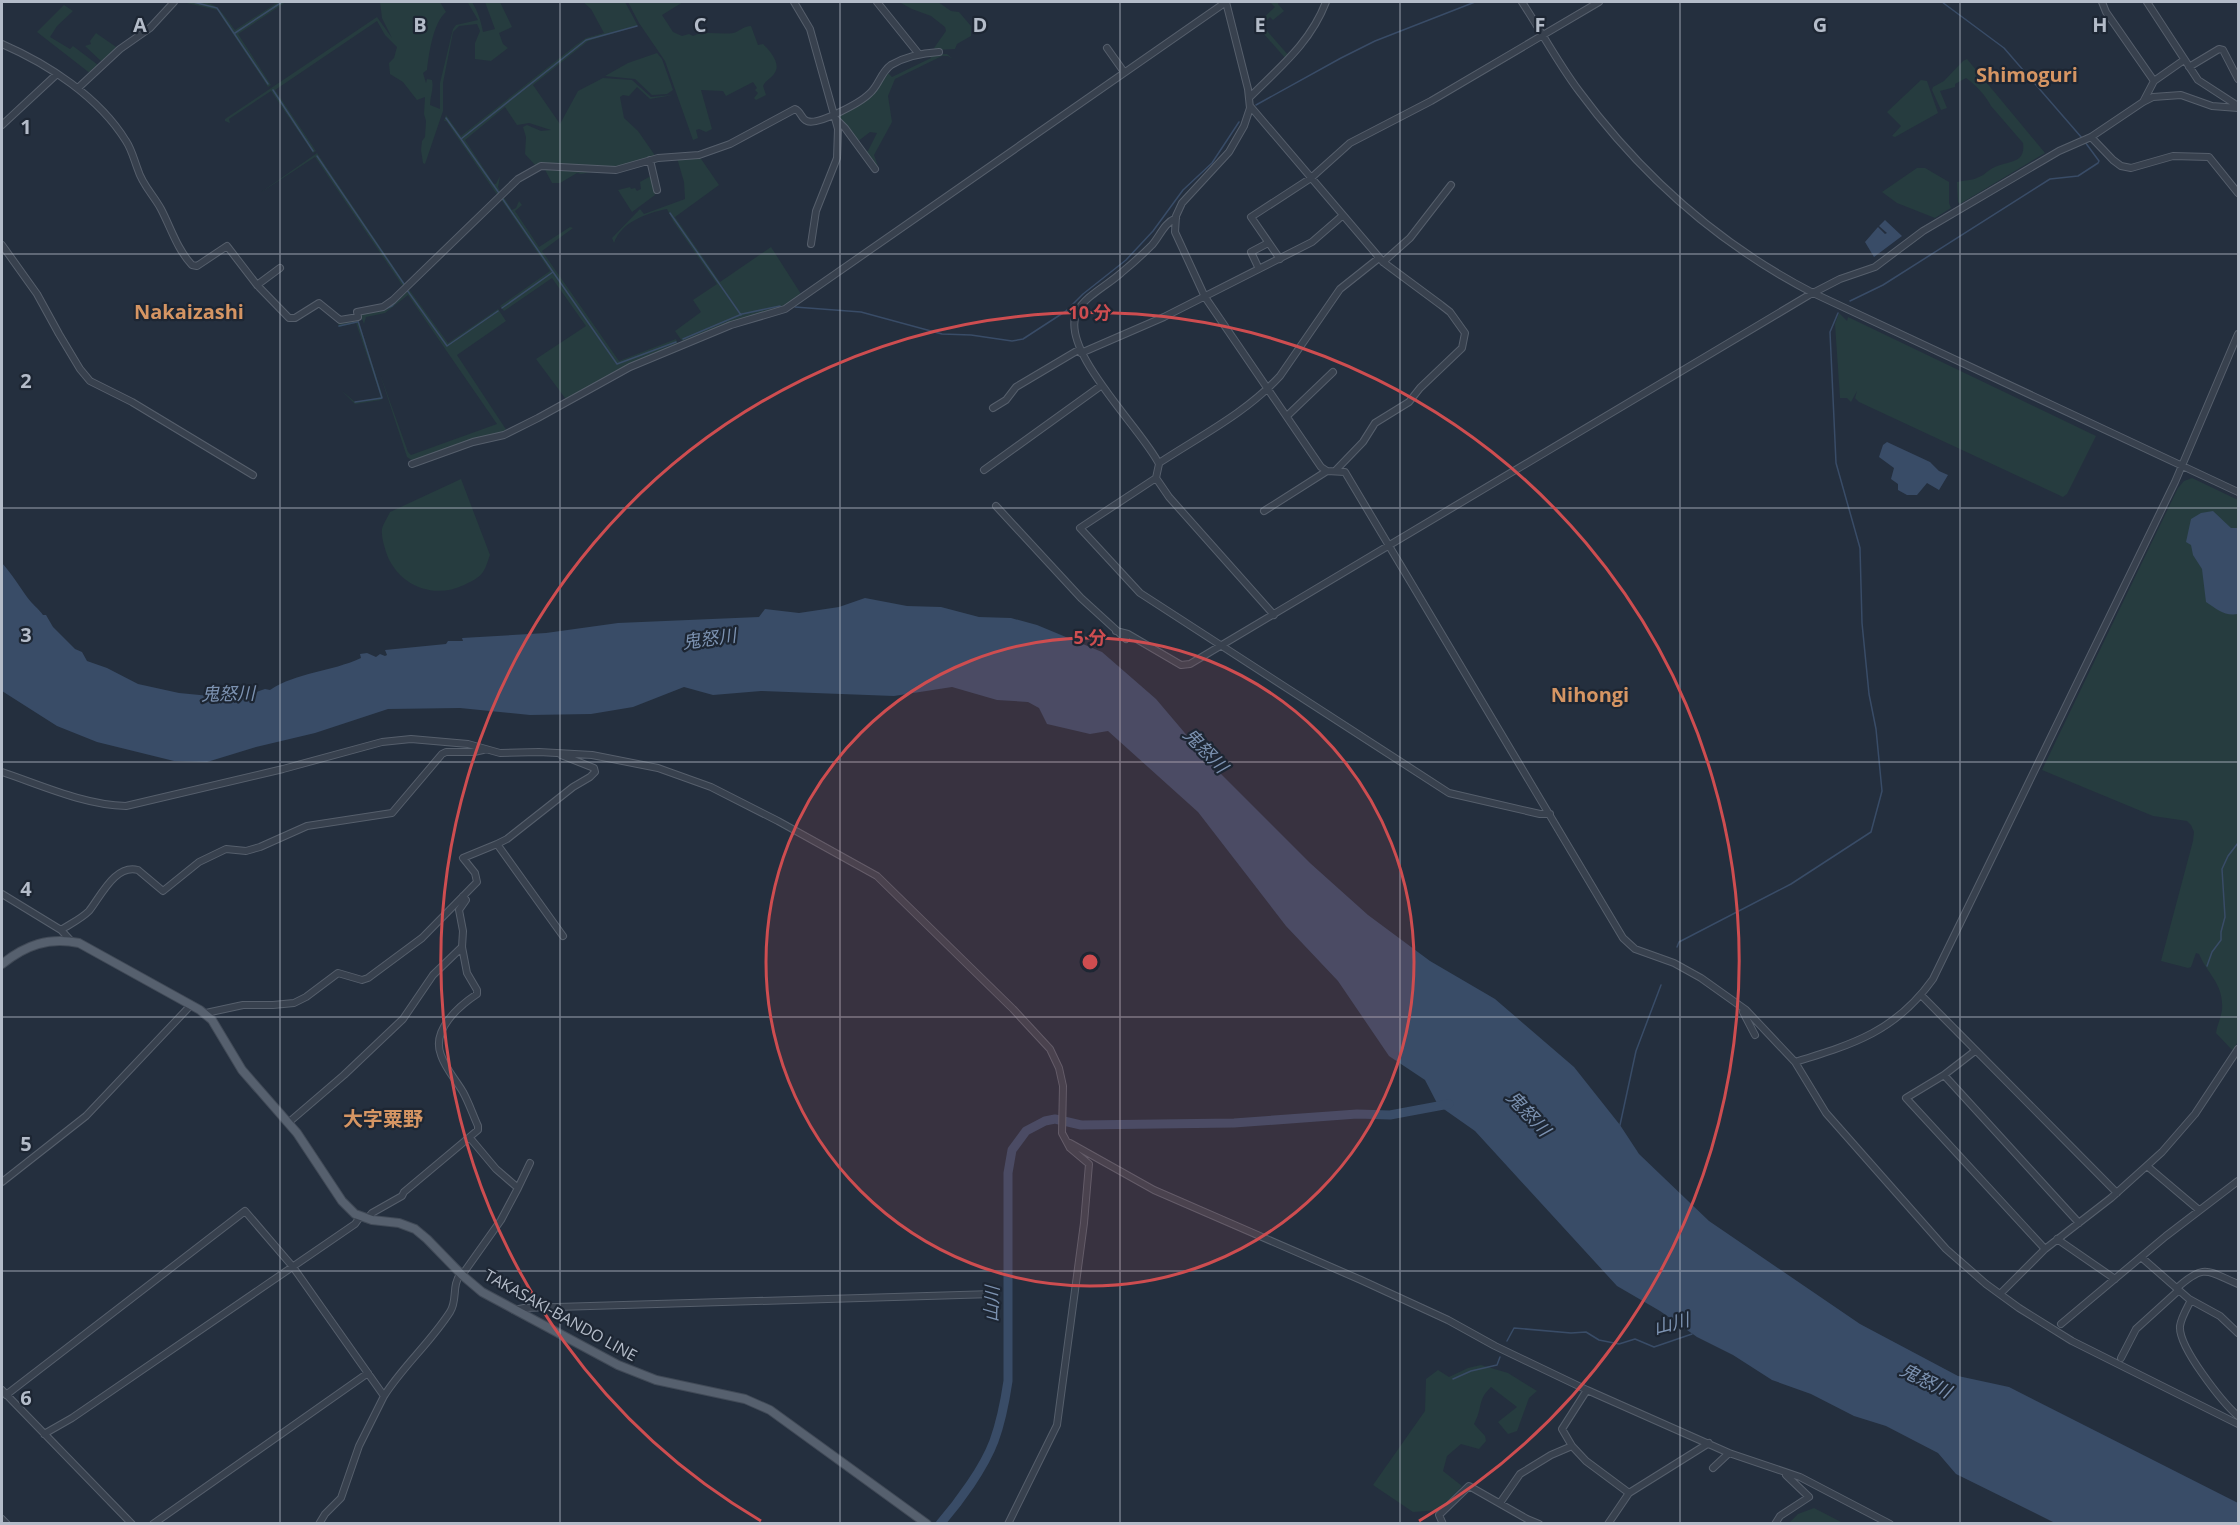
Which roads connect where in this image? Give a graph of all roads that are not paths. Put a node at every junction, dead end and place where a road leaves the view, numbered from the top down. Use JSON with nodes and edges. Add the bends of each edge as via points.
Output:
{"nodes":[{"id":1,"x":174,"y":2,"type":"edge"},
{"id":2,"x":794,"y":2,"type":"edge"},
{"id":3,"x":877,"y":2,"type":"edge"},
{"id":4,"x":1226,"y":2,"type":"edge"},
{"id":5,"x":1326,"y":2,"type":"edge"},
{"id":6,"x":1522,"y":2,"type":"edge"},
{"id":7,"x":1599,"y":2,"type":"edge"},
{"id":8,"x":2102,"y":2,"type":"edge"},
{"id":9,"x":2147,"y":2,"type":"edge"},
{"id":10,"x":1543,"y":36,"type":"junction"},
{"id":11,"x":2,"y":44,"type":"edge"},
{"id":12,"x":1107,"y":48,"type":"dead end"},
{"id":13,"x":939,"y":52,"type":"dead end"},
{"id":14,"x":918,"y":53,"type":"junction"},
{"id":15,"x":2184,"y":60,"type":"junction"},
{"id":16,"x":2188,"y":67,"type":"junction"},
{"id":17,"x":1124,"y":72,"type":"junction"},
{"id":18,"x":57,"y":74,"type":"junction"},
{"id":19,"x":2238,"y":78,"type":"edge"},
{"id":20,"x":2154,"y":81,"type":"junction"},
{"id":21,"x":78,"y":88,"type":"junction"},
{"id":22,"x":1250,"y":97,"type":"junction"},
{"id":23,"x":2142,"y":102,"type":"junction"},
{"id":24,"x":1250,"y":106,"type":"junction"},
{"id":25,"x":2238,"y":107,"type":"edge"},
{"id":26,"x":836,"y":117,"type":"junction"},
{"id":27,"x":2,"y":125,"type":"edge"},
{"id":28,"x":2083,"y":140,"type":"junction"},
{"id":29,"x":650,"y":160,"type":"junction"},
{"id":30,"x":875,"y":169,"type":"dead end"},
{"id":31,"x":1311,"y":178,"type":"junction"},
{"id":32,"x":1451,"y":185,"type":"dead end"},
{"id":33,"x":657,"y":190,"type":"dead end"},
{"id":34,"x":2238,"y":194,"type":"edge"},
{"id":35,"x":1342,"y":216,"type":"junction"},
{"id":36,"x":1176,"y":218,"type":"junction"},
{"id":37,"x":1268,"y":243,"type":"junction"},
{"id":38,"x":812,"y":244,"type":"dead end"},
{"id":39,"x":2,"y":245,"type":"edge"},
{"id":40,"x":1280,"y":259,"type":"junction"},
{"id":41,"x":1381,"y":260,"type":"junction"},
{"id":42,"x":280,"y":268,"type":"dead end"},
{"id":43,"x":1259,"y":269,"type":"junction"},
{"id":44,"x":257,"y":285,"type":"junction"},
{"id":45,"x":1814,"y":293,"type":"junction"},
{"id":46,"x":1205,"y":297,"type":"junction"},
{"id":47,"x":2238,"y":334,"type":"edge"},
{"id":48,"x":1080,"y":351,"type":"junction"},
{"id":49,"x":1333,"y":372,"type":"dead end"},
{"id":50,"x":1102,"y":385,"type":"junction"},
{"id":51,"x":1269,"y":388,"type":"junction"},
{"id":52,"x":993,"y":408,"type":"dead end"},
{"id":53,"x":1287,"y":416,"type":"junction"},
{"id":54,"x":1159,"y":463,"type":"junction"},
{"id":55,"x":412,"y":464,"type":"dead end"},
{"id":56,"x":2182,"y":465,"type":"junction"},
{"id":57,"x":984,"y":470,"type":"dead end"},
{"id":58,"x":1336,"y":470,"type":"junction"},
{"id":59,"x":1327,"y":471,"type":"junction"},
{"id":60,"x":254,"y":475,"type":"dead end"},
{"id":61,"x":1156,"y":478,"type":"junction"},
{"id":62,"x":2238,"y":492,"type":"edge"},
{"id":63,"x":996,"y":506,"type":"dead end"},
{"id":64,"x":1264,"y":511,"type":"dead end"},
{"id":65,"x":1390,"y":545,"type":"junction"},
{"id":66,"x":1274,"y":615,"type":"junction"},
{"id":67,"x":1116,"y":631,"type":"junction"},
{"id":68,"x":1126,"y":639,"type":"dead end"},
{"id":69,"x":1223,"y":645,"type":"junction"},
{"id":70,"x":484,"y":749,"type":"junction"},
{"id":71,"x":555,"y":753,"type":"junction"},
{"id":72,"x":2,"y":772,"type":"edge"},
{"id":73,"x":1550,"y":814,"type":"junction"},
{"id":74,"x":497,"y":844,"type":"junction"},
{"id":75,"x":2,"y":894,"type":"edge"},
{"id":76,"x":463,"y":896,"type":"junction"},
{"id":77,"x":61,"y":930,"type":"junction"},
{"id":78,"x":563,"y":936,"type":"dead end"},
{"id":79,"x":72,"y":942,"type":"junction"},
{"id":80,"x":462,"y":947,"type":"junction"},
{"id":81,"x":2,"y":964,"type":"edge"},
{"id":82,"x":1726,"y":994,"type":"junction"},
{"id":83,"x":1921,"y":996,"type":"junction"},
{"id":84,"x":191,"y":1005,"type":"junction"},
{"id":85,"x":206,"y":1013,"type":"junction"},
{"id":86,"x":1755,"y":1035,"type":"dead end"},
{"id":87,"x":2238,"y":1049,"type":"edge"},
{"id":88,"x":1975,"y":1050,"type":"junction"},
{"id":89,"x":1795,"y":1062,"type":"junction"},
{"id":90,"x":1944,"y":1075,"type":"junction"},
{"id":91,"x":288,"y":1123,"type":"junction"},
{"id":92,"x":470,"y":1138,"type":"junction"},
{"id":93,"x":1066,"y":1140,"type":"junction"},
{"id":94,"x":530,"y":1164,"type":"dead end"},
{"id":95,"x":2147,"y":1166,"type":"junction"},
{"id":96,"x":2238,"y":1181,"type":"edge"},
{"id":97,"x":2,"y":1182,"type":"edge"},
{"id":98,"x":518,"y":1188,"type":"junction"},
{"id":99,"x":2117,"y":1194,"type":"junction"},
{"id":100,"x":2199,"y":1210,"type":"junction"},
{"id":101,"x":364,"y":1218,"type":"junction"},
{"id":102,"x":2079,"y":1223,"type":"junction"},
{"id":103,"x":2057,"y":1239,"type":"junction"},
{"id":104,"x":2044,"y":1249,"type":"junction"},
{"id":105,"x":2141,"y":1257,"type":"junction"},
{"id":106,"x":292,"y":1267,"type":"junction"},
{"id":107,"x":461,"y":1274,"type":"junction"},
{"id":108,"x":2115,"y":1279,"type":"junction"},
{"id":109,"x":2238,"y":1284,"type":"edge"},
{"id":110,"x":2178,"y":1289,"type":"junction"},
{"id":111,"x":993,"y":1294,"type":"dead end"},
{"id":112,"x":2000,"y":1294,"type":"junction"},
{"id":113,"x":2191,"y":1300,"type":"junction"},
{"id":114,"x":513,"y":1310,"type":"junction"},
{"id":115,"x":2061,"y":1324,"type":"dead end"},
{"id":116,"x":2238,"y":1333,"type":"edge"},
{"id":117,"x":2121,"y":1358,"type":"dead end"},
{"id":118,"x":368,"y":1373,"type":"junction"},
{"id":119,"x":1587,"y":1390,"type":"junction"},
{"id":120,"x":4,"y":1393,"type":"edge"},
{"id":121,"x":384,"y":1396,"type":"junction"},
{"id":122,"x":2238,"y":1416,"type":"edge"},
{"id":123,"x":2238,"y":1424,"type":"edge"},
{"id":124,"x":44,"y":1434,"type":"junction"},
{"id":125,"x":1710,"y":1443,"type":"junction"},
{"id":126,"x":1572,"y":1446,"type":"junction"},
{"id":127,"x":1729,"y":1453,"type":"junction"},
{"id":128,"x":1713,"y":1468,"type":"dead end"},
{"id":129,"x":1781,"y":1471,"type":"junction"},
{"id":130,"x":1629,"y":1493,"type":"junction"},
{"id":131,"x":1500,"y":1503,"type":"junction"},
{"id":132,"x":2,"y":1519,"type":"edge"},
{"id":133,"x":926,"y":1523,"type":"edge"},
{"id":134,"x":7,"y":1524,"type":"edge"},
{"id":135,"x":132,"y":1524,"type":"edge"},
{"id":136,"x":153,"y":1524,"type":"edge"},
{"id":137,"x":319,"y":1524,"type":"edge"},
{"id":138,"x":1008,"y":1524,"type":"edge"},
{"id":139,"x":1443,"y":1524,"type":"edge"},
{"id":140,"x":1539,"y":1524,"type":"edge"},
{"id":141,"x":1608,"y":1524,"type":"edge"},
{"id":142,"x":1775,"y":1524,"type":"edge"},
{"id":143,"x":1890,"y":1524,"type":"edge"}],
"edges":[{"from":1,"to":21,"type":"street","via":[[150,28],[120,49]]},
{"from":2,"to":26,"type":"street","via":[[810,29]]},
{"from":3,"to":14,"type":"street"},
{"from":4,"to":17,"type":"street"},
{"from":4,"to":22,"type":"street"},
{"from":5,"to":22,"type":"street","via":[[1308,38]]},
{"from":6,"to":10,"type":"street"},
{"from":7,"to":10,"type":"street"},
{"from":8,"to":20,"type":"street"},
{"from":9,"to":15,"type":"street"},
{"from":10,"to":31,"type":"street","via":[[1358,138]]},
{"from":10,"to":45,"type":"street","via":[[1578,90],[1656,180],[1722,237]]},
{"from":11,"to":18,"type":"street"},
{"from":12,"to":17,"type":"street"},
{"from":13,"to":14,"type":"street"},
{"from":14,"to":26,"type":"street","via":[[890,66],[871,93]]},
{"from":15,"to":16,"type":"street"},
{"from":15,"to":20,"type":"street"},
{"from":16,"to":19,"type":"street","via":[[2219,49]]},
{"from":16,"to":25,"type":"street","via":[[2206,88]]},
{"from":17,"to":55,"type":"street","via":[[785,309],[731,325],[630,367],[512,432]]},
{"from":18,"to":21,"type":"street"},
{"from":18,"to":27,"type":"street"},
{"from":20,"to":23,"type":"street"},
{"from":21,"to":44,"type":"street","via":[[126,141],[138,171],[190,264],[197,266],[227,246]]},
{"from":22,"to":24,"type":"street"},
{"from":23,"to":25,"type":"street","via":[[2166,94],[2181,94],[2212,106]]},
{"from":23,"to":28,"type":"street"},
{"from":24,"to":31,"type":"street"},
{"from":24,"to":36,"type":"street","via":[[1244,126],[1228,152],[1182,204]]},
{"from":26,"to":29,"type":"street","via":[[810,122],[795,109],[713,151]]},
{"from":26,"to":30,"type":"street"},
{"from":26,"to":38,"type":"street","via":[[837,158],[816,211]]},
{"from":28,"to":34,"type":"street","via":[[2121,166],[2131,168],[2173,156],[2209,157]]},
{"from":28,"to":45,"type":"street","via":[[1923,231],[1875,267]]},
{"from":29,"to":33,"type":"street"},
{"from":29,"to":44,"type":"street","via":[[616,170],[548,165],[532,170],[504,192],[393,300],[383,307],[357,312],[358,317],[340,320],[319,303],[289,318]]},
{"from":31,"to":35,"type":"street"},
{"from":31,"to":37,"type":"street","via":[[1251,217]]},
{"from":32,"to":41,"type":"street","via":[[1410,238]]},
{"from":35,"to":40,"type":"street","via":[[1311,243]]},
{"from":35,"to":41,"type":"street"},
{"from":36,"to":46,"type":"street","via":[[1176,237]]},
{"from":36,"to":48,"type":"street","via":[[1170,220],[1154,243],[1077,311],[1074,328]]},
{"from":37,"to":40,"type":"street"},
{"from":37,"to":43,"type":"street","via":[[1251,252]]},
{"from":39,"to":60,"type":"street","via":[[90,381]]},
{"from":40,"to":43,"type":"street"},
{"from":41,"to":51,"type":"street","via":[[1340,289]]},
{"from":41,"to":58,"type":"street","via":[[1450,312],[1465,339],[1458,354],[1409,402],[1375,423]]},
{"from":42,"to":44,"type":"street"},
{"from":43,"to":46,"type":"street"},
{"from":45,"to":56,"type":"street"},
{"from":45,"to":65,"type":"street"},
{"from":46,"to":48,"type":"street","via":[[1141,328]]},
{"from":46,"to":51,"type":"street"},
{"from":47,"to":56,"type":"street"},
{"from":48,"to":50,"type":"street"},
{"from":48,"to":52,"type":"street","via":[[1016,387]]},
{"from":49,"to":53,"type":"street"},
{"from":50,"to":54,"type":"street"},
{"from":50,"to":57,"type":"street"},
{"from":51,"to":53,"type":"street"},
{"from":51,"to":54,"type":"street"},
{"from":53,"to":59,"type":"street"},
{"from":54,"to":61,"type":"street"},
{"from":56,"to":62,"type":"street"},
{"from":56,"to":83,"type":"street","via":[[1946,954]]},
{"from":58,"to":59,"type":"street"},
{"from":58,"to":65,"type":"street","via":[[1345,472]]},
{"from":59,"to":64,"type":"street"},
{"from":61,"to":66,"type":"street"},
{"from":61,"to":69,"type":"street","via":[[1080,528],[1140,593]]},
{"from":63,"to":67,"type":"street"},
{"from":65,"to":66,"type":"street"},
{"from":65,"to":73,"type":"street"},
{"from":66,"to":69,"type":"street"},
{"from":67,"to":68,"type":"street"},
{"from":67,"to":69,"type":"street","via":[[1185,666]]},
{"from":69,"to":73,"type":"street","via":[[1449,793]]},
{"from":70,"to":71,"type":"street","via":[[500,753]]},
{"from":70,"to":72,"type":"street","via":[[441,741],[382,742],[126,806],[75,797]]},
{"from":70,"to":77,"type":"street","via":[[446,752],[392,813],[307,826],[246,851],[226,849],[199,862],[163,891],[138,870],[124,871],[108,884],[88,912]]},
{"from":71,"to":74,"type":"street","via":[[588,765],[595,772]]},
{"from":71,"to":93,"type":"street","via":[[592,755],[658,768],[711,787],[869,870],[1050,1049],[1063,1086],[1062,1133]]},
{"from":73,"to":82,"type":"street","via":[[1623,938],[1635,949],[1674,963]]},
{"from":74,"to":76,"type":"street","via":[[463,858],[477,882]]},
{"from":74,"to":78,"type":"street"},
{"from":75,"to":77,"type":"street"},
{"from":76,"to":80,"type":"street","via":[[466,900],[459,910]]},
{"from":76,"to":85,"type":"street","via":[[422,938],[368,978],[338,973],[294,1003],[243,1005]]},
{"from":77,"to":79,"type":"street"},
{"from":79,"to":81,"type":"main road","via":[[39,943],[15,953]]},
{"from":79,"to":84,"type":"main road","via":[[90,948]]},
{"from":80,"to":91,"type":"street","via":[[433,975],[403,1019]]},
{"from":80,"to":92,"type":"street","via":[[467,973],[477,994],[446,1024],[440,1038],[440,1054],[478,1126]]},
{"from":82,"to":86,"type":"street","via":[[1747,1016]]},
{"from":82,"to":89,"type":"street"},
{"from":83,"to":88,"type":"street"},
{"from":83,"to":89,"type":"street","via":[[1895,1020],[1865,1038]]},
{"from":84,"to":85,"type":"main road"},
{"from":84,"to":97,"type":"street","via":[[86,1116]]},
{"from":85,"to":91,"type":"main road","via":[[242,1070]]},
{"from":87,"to":95,"type":"street","via":[[2195,1114]]},
{"from":88,"to":90,"type":"street"},
{"from":88,"to":99,"type":"street"},
{"from":89,"to":112,"type":"street","via":[[1826,1113],[1946,1249]]},
{"from":90,"to":102,"type":"street"},
{"from":90,"to":104,"type":"street","via":[[1906,1098]]},
{"from":91,"to":101,"type":"main road","via":[[342,1201]]},
{"from":92,"to":98,"type":"street"},
{"from":92,"to":101,"type":"street","via":[[402,1196]]},
{"from":93,"to":119,"type":"street","via":[[1154,1190],[1399,1298]]},
{"from":93,"to":138,"type":"street","via":[[1089,1164],[1057,1425]]},
{"from":94,"to":98,"type":"street"},
{"from":95,"to":99,"type":"street"},
{"from":95,"to":100,"type":"street"},
{"from":96,"to":100,"type":"street"},
{"from":98,"to":107,"type":"street","via":[[501,1220]]},
{"from":99,"to":102,"type":"street"},
{"from":100,"to":105,"type":"street"},
{"from":101,"to":106,"type":"street"},
{"from":101,"to":107,"type":"main road","name":"TAKASAKI-BANDO LINE","via":[[399,1223],[418,1232]]},
{"from":102,"to":103,"type":"street"},
{"from":103,"to":104,"type":"street"},
{"from":103,"to":108,"type":"street"},
{"from":104,"to":112,"type":"street"},
{"from":105,"to":108,"type":"street"},
{"from":105,"to":110,"type":"street"},
{"from":106,"to":118,"type":"street"},
{"from":106,"to":120,"type":"street","via":[[245,1212]]},
{"from":106,"to":124,"type":"street"},
{"from":107,"to":114,"type":"main road","name":"TAKASAKI-BANDO LINE"},
{"from":107,"to":121,"type":"street","via":[[454,1284],[452,1309]]},
{"from":108,"to":115,"type":"street"},
{"from":109,"to":110,"type":"street","via":[[2204,1270],[2192,1274]]},
{"from":110,"to":113,"type":"street"},
{"from":110,"to":117,"type":"street","via":[[2136,1329]]},
{"from":111,"to":114,"type":"street","via":[[656,1302]]},
{"from":112,"to":123,"type":"street","via":[[2072,1341]]},
{"from":113,"to":116,"type":"street","via":[[2220,1316]]},
{"from":113,"to":122,"type":"street","via":[[2180,1325],[2182,1336],[2199,1370]]},
{"from":114,"to":133,"type":"main road","name":"TAKASAKI-BANDO LINE","via":[[635,1373],[762,1406]]},
{"from":118,"to":121,"type":"street"},
{"from":118,"to":136,"type":"street"},
{"from":119,"to":125,"type":"street"},
{"from":119,"to":126,"type":"street","via":[[1562,1429]]},
{"from":120,"to":124,"type":"street"},
{"from":121,"to":137,"type":"street","via":[[359,1446],[341,1498]]},
{"from":124,"to":135,"type":"street"},
{"from":125,"to":127,"type":"street"},
{"from":125,"to":130,"type":"street"},
{"from":126,"to":130,"type":"street"},
{"from":126,"to":131,"type":"street","via":[[1520,1474]]},
{"from":127,"to":128,"type":"street"},
{"from":127,"to":129,"type":"street"},
{"from":129,"to":142,"type":"street","via":[[1809,1497],[1780,1516]]},
{"from":129,"to":143,"type":"street"},
{"from":130,"to":141,"type":"street"},
{"from":131,"to":139,"type":"street","via":[[1469,1486],[1439,1515]]},
{"from":131,"to":140,"type":"street"},
{"from":132,"to":134,"type":"street"}]}
